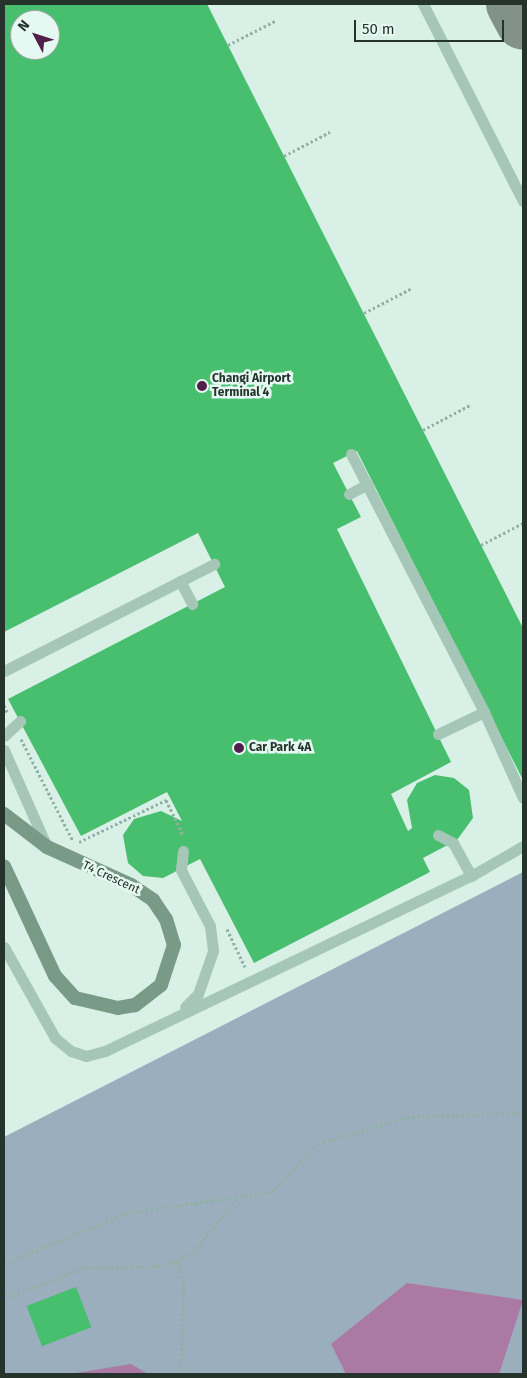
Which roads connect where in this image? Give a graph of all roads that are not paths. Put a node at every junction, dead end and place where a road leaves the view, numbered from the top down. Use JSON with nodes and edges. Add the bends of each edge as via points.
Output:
{"nodes":[{"id":1,"x":422,"y":4,"type":"edge"},
{"id":2,"x":523,"y":201,"type":"edge"},
{"id":3,"x":351,"y":454,"type":"dead end"},
{"id":4,"x":368,"y":484,"type":"junction"},
{"id":5,"x":349,"y":494,"type":"dead end"},
{"id":6,"x":214,"y":564,"type":"dead end"},
{"id":7,"x":180,"y":581,"type":"junction"},
{"id":8,"x":192,"y":604,"type":"dead end"},
{"id":9,"x":4,"y":671,"type":"edge"},
{"id":10,"x":484,"y":712,"type":"junction"},
{"id":11,"x":17,"y":723,"type":"road end"},
{"id":12,"x":438,"y":734,"type":"dead end"},
{"id":13,"x":4,"y":736,"type":"edge"},
{"id":14,"x":4,"y":750,"type":"edge"},
{"id":15,"x":523,"y":798,"type":"edge"},
{"id":16,"x":4,"y":814,"type":"edge"},
{"id":17,"x":438,"y":835,"type":"dead end"},
{"id":18,"x":184,"y":845,"type":"road end"},
{"id":19,"x":523,"y":846,"type":"edge"},
{"id":20,"x":47,"y":847,"type":"junction"},
{"id":21,"x":4,"y":866,"type":"edge"},
{"id":22,"x":470,"y":876,"type":"junction"},
{"id":23,"x":4,"y":947,"type":"edge"},
{"id":24,"x":178,"y":1013,"type":"junction"}],
"edges":[{"from":1,"to":2,"type":"lane"},
{"from":3,"to":4,"type":"lane"},
{"from":4,"to":5,"type":"lane"},
{"from":4,"to":10,"type":"lane"},
{"from":6,"to":7,"type":"lane"},
{"from":7,"to":8,"type":"lane"},
{"from":7,"to":9,"type":"lane"},
{"from":10,"to":12,"type":"lane"},
{"from":10,"to":15,"type":"lane"},
{"from":11,"to":13,"type":"lane"},
{"from":14,"to":20,"type":"lane"},
{"from":16,"to":20,"type":"main road","name":"T4 Crescent"},
{"from":17,"to":22,"type":"lane","via":[[453,843]]},
{"from":18,"to":24,"type":"lane","via":[[181,870],[210,926],[213,952],[198,994]]},
{"from":19,"to":22,"type":"lane"},
{"from":20,"to":21,"type":"main road","name":"T4 Crescent","via":[[131,885],[160,909],[170,929],[173,956],[161,985],[150,996],[135,1005],[102,1008],[69,993],[55,976]]},
{"from":22,"to":24,"type":"lane"},
{"from":23,"to":24,"type":"lane","via":[[43,1020],[71,1051],[86,1056],[105,1051]]}]}
